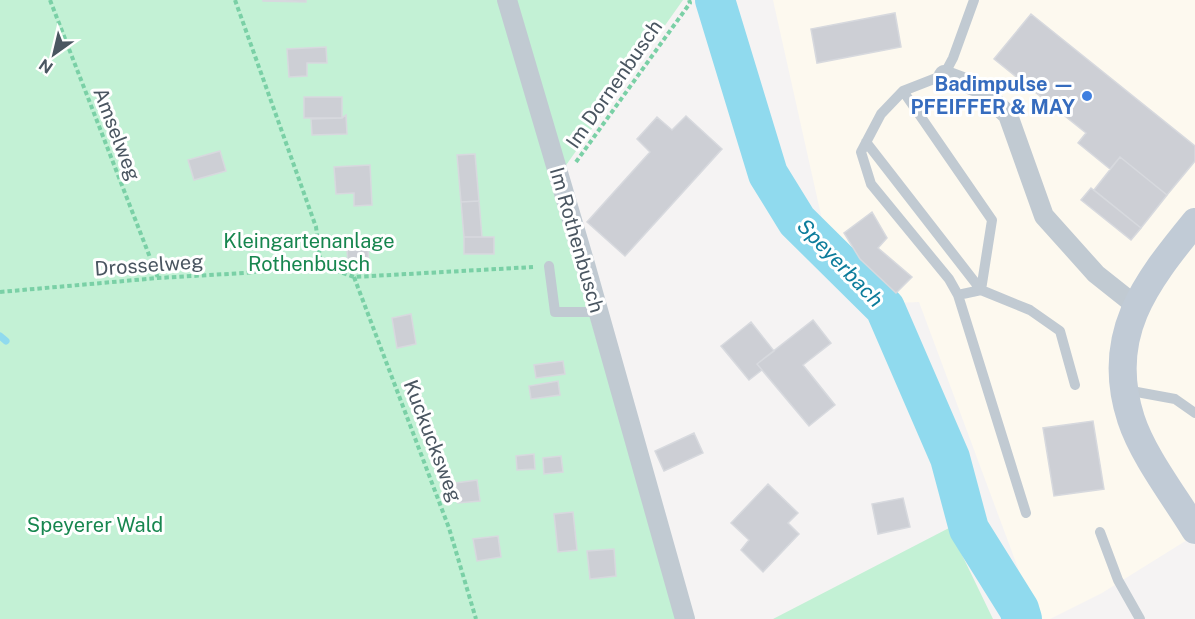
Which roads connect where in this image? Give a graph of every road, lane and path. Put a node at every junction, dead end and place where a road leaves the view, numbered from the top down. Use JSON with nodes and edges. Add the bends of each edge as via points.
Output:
{"nodes":[{"id":1,"x":50,"y":0,"type":"edge"},
{"id":2,"x":235,"y":0,"type":"edge"},
{"id":3,"x":507,"y":0,"type":"edge"},
{"id":4,"x":689,"y":0,"type":"edge"},
{"id":5,"x":974,"y":0,"type":"edge"},
{"id":6,"x":944,"y":75,"type":"junction"},
{"id":7,"x":903,"y":92,"type":"junction"},
{"id":8,"x":866,"y":142,"type":"junction"},
{"id":9,"x":560,"y":185,"type":"junction"},
{"id":10,"x":1195,"y":222,"type":"edge"},
{"id":11,"x":321,"y":265,"type":"junction"},
{"id":12,"x":549,"y":266,"type":"joint"},
{"id":13,"x":354,"y":277,"type":"junction"},
{"id":14,"x":158,"y":278,"type":"junction"},
{"id":15,"x":981,"y":291,"type":"junction"},
{"id":16,"x":0,"y":292,"type":"edge"},
{"id":17,"x":958,"y":295,"type":"junction"},
{"id":18,"x":1136,"y":305,"type":"junction"},
{"id":19,"x":598,"y":312,"type":"junction"},
{"id":20,"x":1075,"y":385,"type":"dead end"},
{"id":21,"x":1123,"y":389,"type":"junction"},
{"id":22,"x":1195,"y":413,"type":"edge"},
{"id":23,"x":1026,"y":513,"type":"dead end"},
{"id":24,"x":1195,"y":530,"type":"edge"},
{"id":25,"x":1100,"y":532,"type":"dead end"},
{"id":26,"x":476,"y":619,"type":"edge"},
{"id":27,"x":685,"y":619,"type":"edge"},
{"id":28,"x":1140,"y":619,"type":"edge"}],
"edges":[{"from":1,"to":14,"type":"path","name":"Amselweg"},
{"from":2,"to":11,"type":"path","via":[[316,226]]},
{"from":3,"to":9,"type":"street","name":"Im Rothenbusch"},
{"from":4,"to":9,"type":"path","name":"Im Dornenbusch"},
{"from":5,"to":6,"type":"lane"},
{"from":6,"to":7,"type":"lane"},
{"from":6,"to":18,"type":"street","via":[[979,88],[1008,115],[1044,216],[1096,274]]},
{"from":7,"to":8,"type":"lane","via":[[880,114]]},
{"from":7,"to":15,"type":"lane","via":[[992,220]]},
{"from":8,"to":15,"type":"lane"},
{"from":8,"to":17,"type":"lane","via":[[861,152],[871,184]]},
{"from":9,"to":19,"type":"street","name":"Im Rothenbusch"},
{"from":10,"to":18,"type":"street","via":[[1168,254]]},
{"from":11,"to":13,"type":"path","name":"Drosselweg"},
{"from":11,"to":14,"type":"path","name":"Drosselweg"},
{"from":12,"to":13,"type":"path","name":"Drosselweg"},
{"from":12,"to":19,"type":"lane","via":[[555,312]]},
{"from":13,"to":26,"type":"path","name":"Kuckucksweg","via":[[449,528]]},
{"from":14,"to":16,"type":"path","name":"Drosselweg"},
{"from":15,"to":17,"type":"lane"},
{"from":15,"to":20,"type":"lane","via":[[1030,310],[1060,331]]},
{"from":17,"to":23,"type":"lane"},
{"from":18,"to":21,"type":"street","via":[[1126,333]]},
{"from":19,"to":27,"type":"street","name":"Im Rothenbusch"},
{"from":21,"to":22,"type":"lane","via":[[1175,399]]},
{"from":21,"to":24,"type":"street","via":[[1131,420],[1145,449]]},
{"from":25,"to":28,"type":"lane","via":[[1118,580]]}]}
